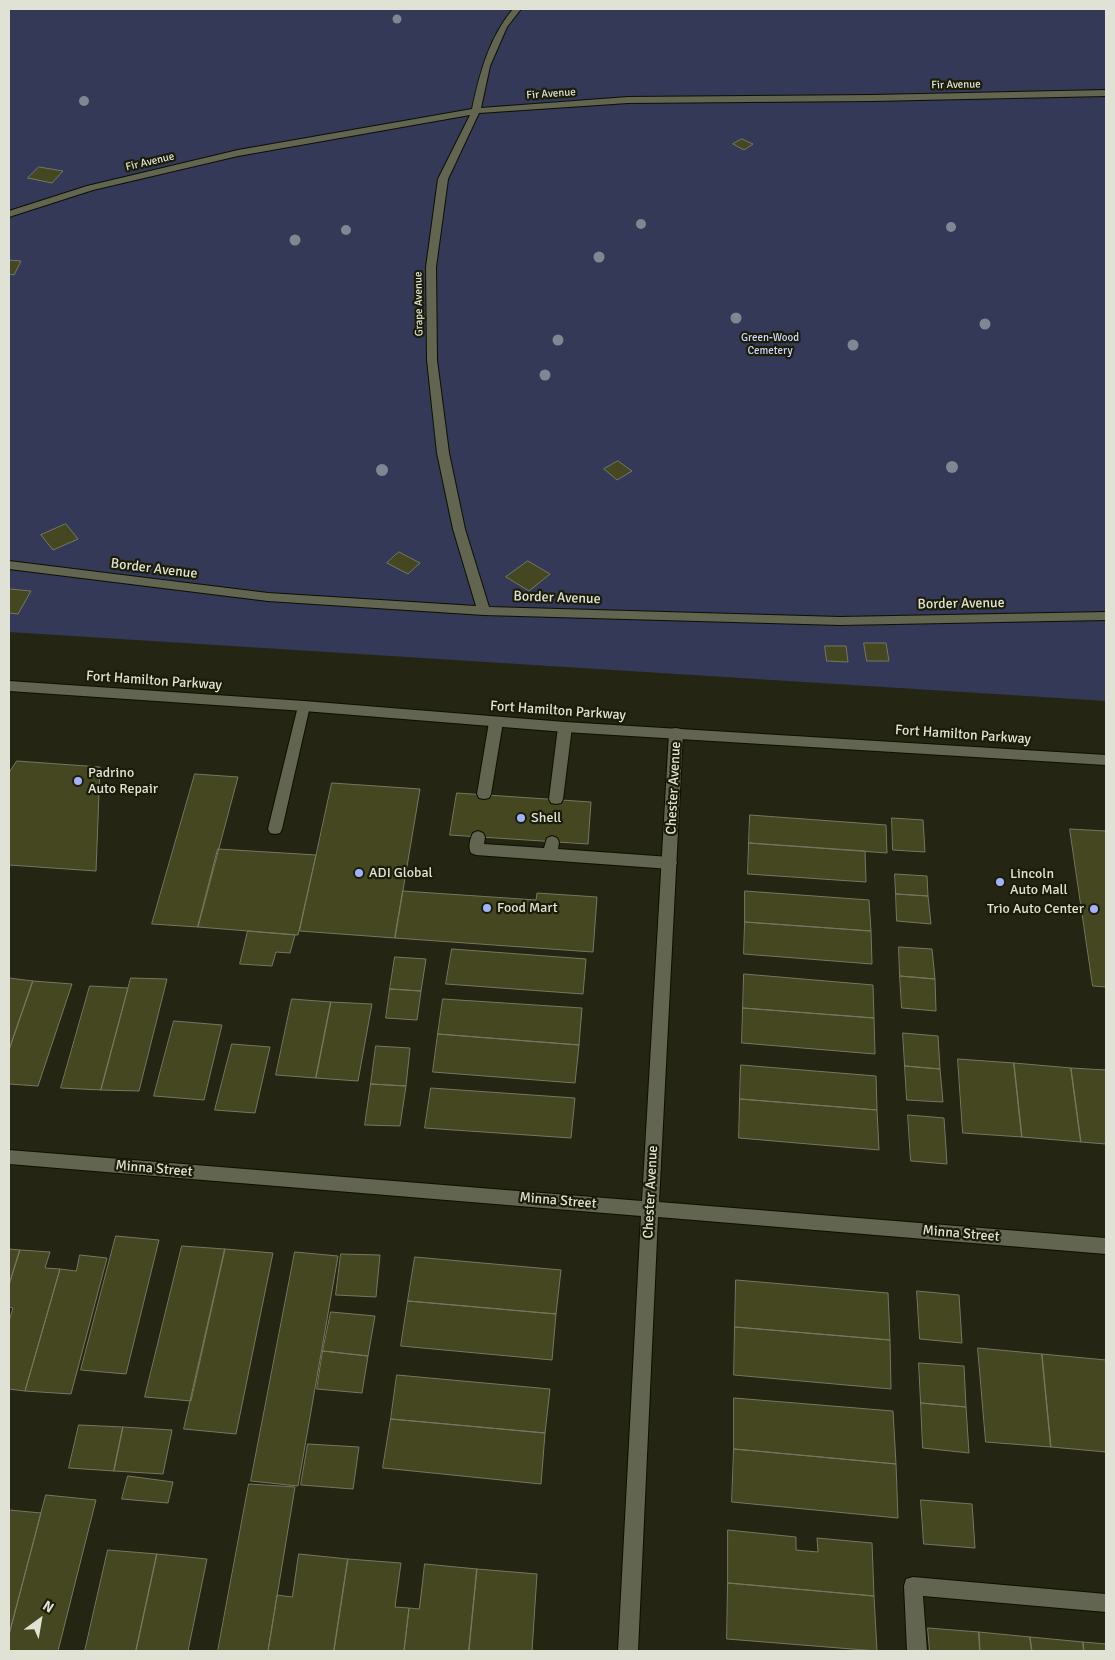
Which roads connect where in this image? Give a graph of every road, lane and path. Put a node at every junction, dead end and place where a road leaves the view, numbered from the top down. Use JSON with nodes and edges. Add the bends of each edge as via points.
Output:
{"nodes":[{"id":1,"x":516,"y":9,"type":"edge"},
{"id":2,"x":1106,"y":93,"type":"edge"},
{"id":3,"x":476,"y":111,"type":"junction"},
{"id":4,"x":9,"y":214,"type":"edge"},
{"id":5,"x":9,"y":565,"type":"edge"},
{"id":6,"x":484,"y":611,"type":"junction"},
{"id":7,"x":1106,"y":616,"type":"edge"},
{"id":8,"x":9,"y":686,"type":"edge"},
{"id":9,"x":304,"y":706,"type":"junction"},
{"id":10,"x":496,"y":722,"type":"junction"},
{"id":11,"x":564,"y":727,"type":"junction"},
{"id":12,"x":676,"y":733,"type":"junction"},
{"id":13,"x":1106,"y":760,"type":"edge"},
{"id":14,"x":484,"y":794,"type":"dead end"},
{"id":15,"x":556,"y":799,"type":"dead end"},
{"id":16,"x":275,"y":830,"type":"dead end"},
{"id":17,"x":478,"y":837,"type":"dead end"},
{"id":18,"x":670,"y":864,"type":"junction"},
{"id":19,"x":9,"y":1157,"type":"edge"},
{"id":20,"x":650,"y":1209,"type":"junction"},
{"id":21,"x":1106,"y":1246,"type":"edge"},
{"id":22,"x":1106,"y":1603,"type":"edge"},
{"id":23,"x":628,"y":1651,"type":"edge"},
{"id":24,"x":917,"y":1651,"type":"edge"}],
"edges":[{"from":1,"to":3,"type":"street","name":"Grape Avenue","via":[[504,26],[486,66]]},
{"from":2,"to":3,"type":"street","name":"Fir Avenue","via":[[628,100]]},
{"from":3,"to":4,"type":"street","name":"Fir Avenue","via":[[238,153],[90,188]]},
{"from":3,"to":6,"type":"street","name":"Grape Avenue","via":[[444,178],[431,267],[432,351],[442,453],[459,529]]},
{"from":5,"to":6,"type":"street","name":"Border Avenue","via":[[268,597]]},
{"from":6,"to":7,"type":"street","name":"Border Avenue","via":[[840,622]]},
{"from":8,"to":9,"type":"street","name":"Fort Hamilton Parkway"},
{"from":9,"to":10,"type":"street","name":"Fort Hamilton Parkway"},
{"from":9,"to":16,"type":"street"},
{"from":10,"to":11,"type":"street","name":"Fort Hamilton Parkway"},
{"from":10,"to":14,"type":"street"},
{"from":11,"to":12,"type":"street","name":"Fort Hamilton Parkway"},
{"from":11,"to":15,"type":"street"},
{"from":12,"to":13,"type":"street","name":"Fort Hamilton Parkway"},
{"from":12,"to":18,"type":"street","name":"Chester Avenue"},
{"from":17,"to":18,"type":"street","via":[[476,849],[551,848]]},
{"from":18,"to":20,"type":"street","name":"Chester Avenue"},
{"from":19,"to":20,"type":"street","name":"Minna Street"},
{"from":20,"to":21,"type":"street","name":"Minna Street"},
{"from":20,"to":23,"type":"street","name":"Chester Avenue"},
{"from":22,"to":24,"type":"street","via":[[913,1586]]}]}
